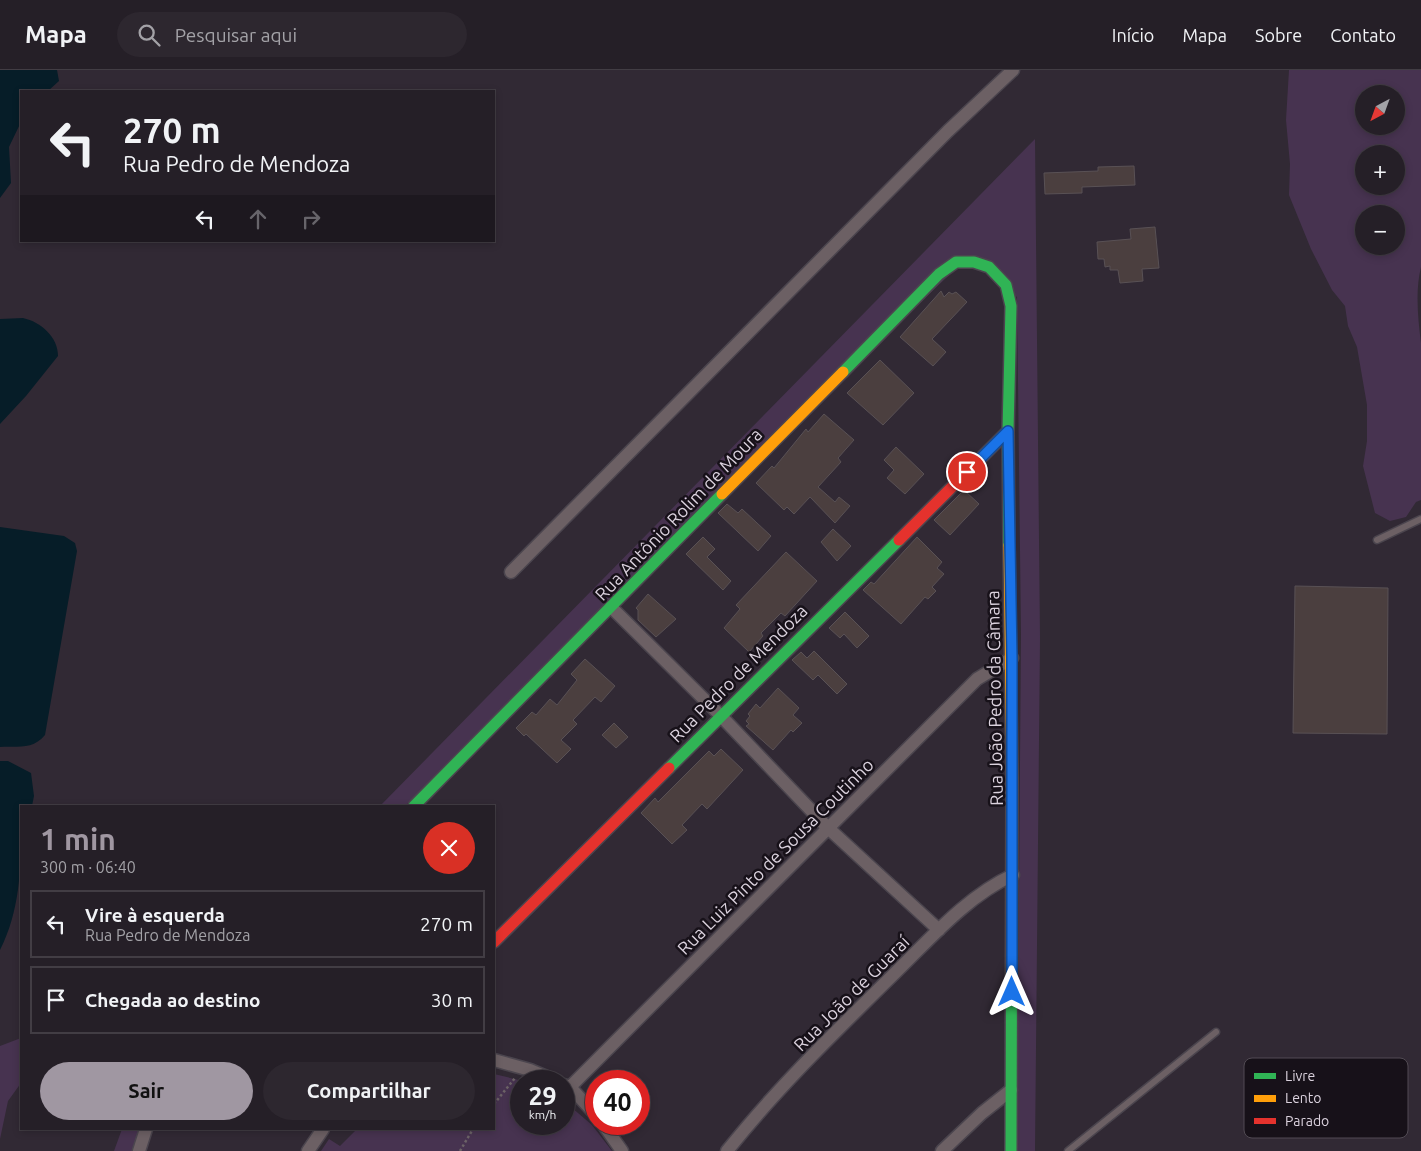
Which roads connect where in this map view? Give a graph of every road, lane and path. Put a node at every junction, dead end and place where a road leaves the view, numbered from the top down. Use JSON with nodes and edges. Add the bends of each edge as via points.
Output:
{"nodes":[{"id":1,"x":1013,"y":70,"type":"edge"},
{"id":2,"x":974,"y":262,"type":"joint"},
{"id":3,"x":1008,"y":431,"type":"junction"},
{"id":4,"x":1421,"y":519,"type":"edge"},
{"id":5,"x":1377,"y":540,"type":"dead end"},
{"id":6,"x":511,"y":572,"type":"dead end"},
{"id":7,"x":611,"y":607,"type":"junction"},
{"id":8,"x":1012,"y":658,"type":"junction"},
{"id":9,"x":720,"y":715,"type":"junction"},
{"id":10,"x":415,"y":805,"type":"edge"},
{"id":11,"x":828,"y":827,"type":"junction"},
{"id":12,"x":1013,"y":875,"type":"junction"},
{"id":13,"x":939,"y":930,"type":"junction"},
{"id":14,"x":495,"y":941,"type":"edge"},
{"id":15,"x":1216,"y":1032,"type":"dead end"},
{"id":16,"x":495,"y":1060,"type":"edge"},
{"id":17,"x":524,"y":1068,"type":"junction"},
{"id":18,"x":529,"y":1070,"type":"edge"},
{"id":19,"x":575,"y":1078,"type":"edge"},
{"id":20,"x":1011,"y":1090,"type":"junction"},
{"id":21,"x":575,"y":1094,"type":"edge"},
{"id":22,"x":495,"y":1103,"type":"edge"},
{"id":23,"x":585,"y":1104,"type":"edge"},
{"id":24,"x":146,"y":1130,"type":"edge"},
{"id":25,"x":322,"y":1130,"type":"edge"},
{"id":26,"x":473,"y":1130,"type":"edge"},
{"id":27,"x":611,"y":1135,"type":"edge"},
{"id":28,"x":139,"y":1151,"type":"edge"},
{"id":29,"x":308,"y":1151,"type":"edge"},
{"id":30,"x":460,"y":1151,"type":"edge"},
{"id":31,"x":622,"y":1151,"type":"edge"},
{"id":32,"x":727,"y":1151,"type":"edge"},
{"id":33,"x":942,"y":1151,"type":"edge"},
{"id":34,"x":1011,"y":1151,"type":"edge"},
{"id":35,"x":1068,"y":1151,"type":"edge"}],
"edges":[{"from":1,"to":6,"type":"street","via":[[948,131]]},
{"from":2,"to":3,"type":"street","name":"Rua João Pedro da Câmara","via":[[989,268],[1006,285],[1011,306]]},
{"from":2,"to":7,"type":"street","name":"Rua Antônio Rolim de Moura","via":[[956,262],[939,274]]},
{"from":3,"to":8,"type":"street","name":"Rua João Pedro da Câmara"},
{"from":3,"to":9,"type":"street","name":"Rua Pedro de Mendoza"},
{"from":4,"to":5,"type":"lane"},
{"from":7,"to":9,"type":"street"},
{"from":7,"to":10,"type":"street","name":"Rua Antônio Rolim de Moura"},
{"from":8,"to":11,"type":"street","name":"Rua Luiz Pinto de Sousa Coutinho","via":[[977,679]]},
{"from":8,"to":12,"type":"street","name":"Rua João Pedro da Câmara"},
{"from":9,"to":11,"type":"street"},
{"from":9,"to":14,"type":"street","name":"Rua Pedro de Mendoza"},
{"from":11,"to":13,"type":"street"},
{"from":11,"to":19,"type":"street","name":"Rua Luiz Pinto de Sousa Coutinho"},
{"from":12,"to":13,"type":"street","name":"Rua João de Guaraí","via":[[992,884]]},
{"from":12,"to":20,"type":"street","name":"Rua João Pedro da Câmara"},
{"from":13,"to":32,"type":"street","name":"Rua João de Guaraí","via":[[778,1091]]},
{"from":15,"to":35,"type":"lane"},
{"from":16,"to":17,"type":"street"},
{"from":17,"to":18,"type":"street"},
{"from":17,"to":22,"type":"path"},
{"from":20,"to":33,"type":"street","via":[[982,1112]]},
{"from":20,"to":34,"type":"street","name":"Rua João Pedro da Câmara"},
{"from":21,"to":23,"type":"street"},
{"from":24,"to":28,"type":"street"},
{"from":25,"to":29,"type":"street"},
{"from":26,"to":30,"type":"path"},
{"from":27,"to":31,"type":"street"}]}
